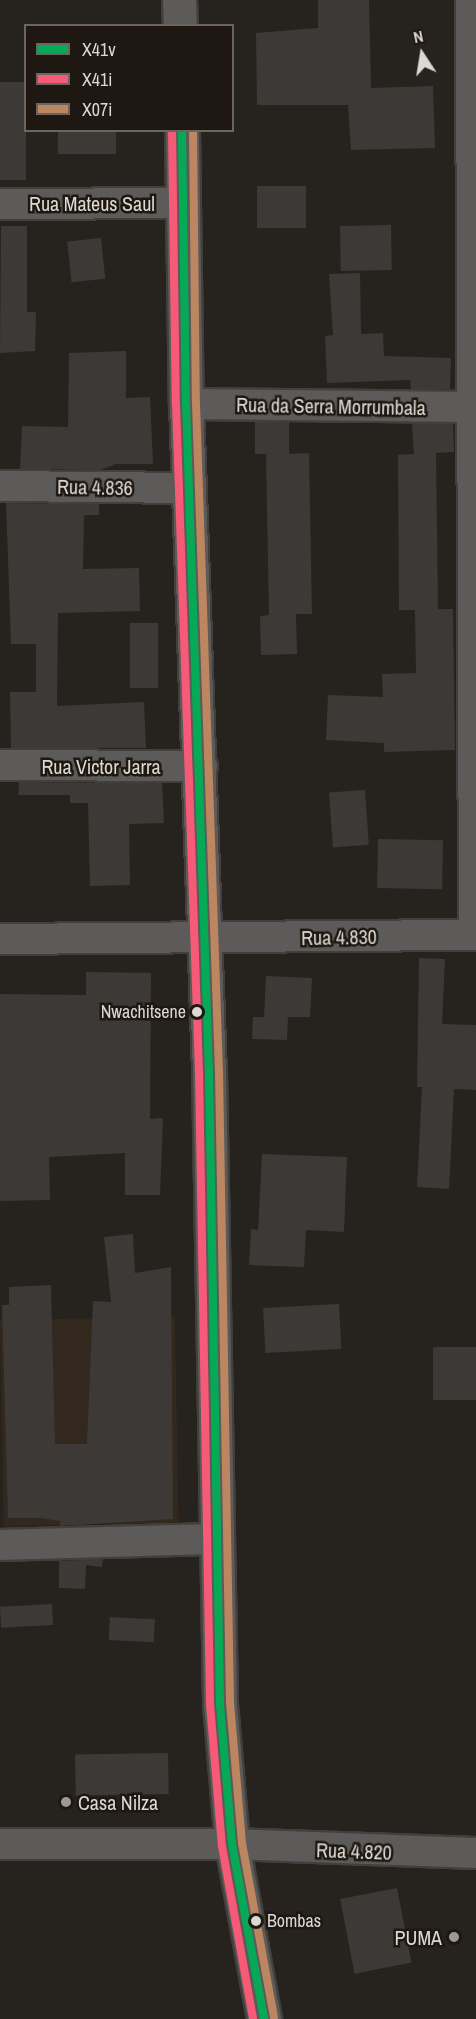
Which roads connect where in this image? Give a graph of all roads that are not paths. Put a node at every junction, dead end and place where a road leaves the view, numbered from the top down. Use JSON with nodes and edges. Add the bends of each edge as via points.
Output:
{"nodes":[{"id":1,"x":179,"y":0,"type":"edge"},
{"id":2,"x":471,"y":0,"type":"edge"},
{"id":3,"x":180,"y":24,"type":"edge"},
{"id":4,"x":182,"y":132,"type":"edge"},
{"id":5,"x":474,"y":164,"type":"edge"},
{"id":6,"x":183,"y":203,"type":"junction"},
{"id":7,"x":0,"y":204,"type":"edge"},
{"id":8,"x":186,"y":404,"type":"junction"},
{"id":9,"x":474,"y":407,"type":"edge"},
{"id":10,"x":0,"y":486,"type":"edge"},
{"id":11,"x":189,"y":488,"type":"junction"},
{"id":12,"x":474,"y":667,"type":"edge"},
{"id":13,"x":0,"y":765,"type":"edge"},
{"id":14,"x":202,"y":766,"type":"junction"},
{"id":15,"x":475,"y":935,"type":"edge"},
{"id":16,"x":0,"y":939,"type":"edge"},
{"id":17,"x":202,"y":939,"type":"junction"},
{"id":18,"x":216,"y":1539,"type":"junction"},
{"id":19,"x":0,"y":1545,"type":"edge"},
{"id":20,"x":232,"y":1844,"type":"junction"},
{"id":21,"x":0,"y":1845,"type":"edge"},
{"id":22,"x":476,"y":1854,"type":"edge"},
{"id":23,"x":264,"y":2019,"type":"edge"}],
"edges":[{"from":1,"to":3,"type":"street"},
{"from":2,"to":5,"type":"street"},
{"from":4,"to":6,"type":"street"},
{"from":5,"to":9,"type":"street"},
{"from":6,"to":7,"type":"street","name":"Rua Mateus Saul"},
{"from":6,"to":8,"type":"street"},
{"from":8,"to":9,"type":"street","name":"Rua da Serra Morrumbala"},
{"from":8,"to":11,"type":"street"},
{"from":9,"to":12,"type":"street"},
{"from":10,"to":11,"type":"street","name":"Rua 4.836"},
{"from":11,"to":14,"type":"street"},
{"from":12,"to":15,"type":"street"},
{"from":13,"to":14,"type":"street","name":"Rua Victor Jarra"},
{"from":14,"to":17,"type":"street"},
{"from":15,"to":17,"type":"street","name":"Rua 4.830"},
{"from":16,"to":17,"type":"street","name":"Rua 4.830"},
{"from":17,"to":18,"type":"street","via":[[209,1084]]},
{"from":18,"to":19,"type":"street"},
{"from":18,"to":20,"type":"street","via":[[220,1704]]},
{"from":20,"to":21,"type":"street","name":"Rua 4.820"},
{"from":20,"to":22,"type":"street","name":"Rua 4.820"},
{"from":20,"to":23,"type":"street"}]}
